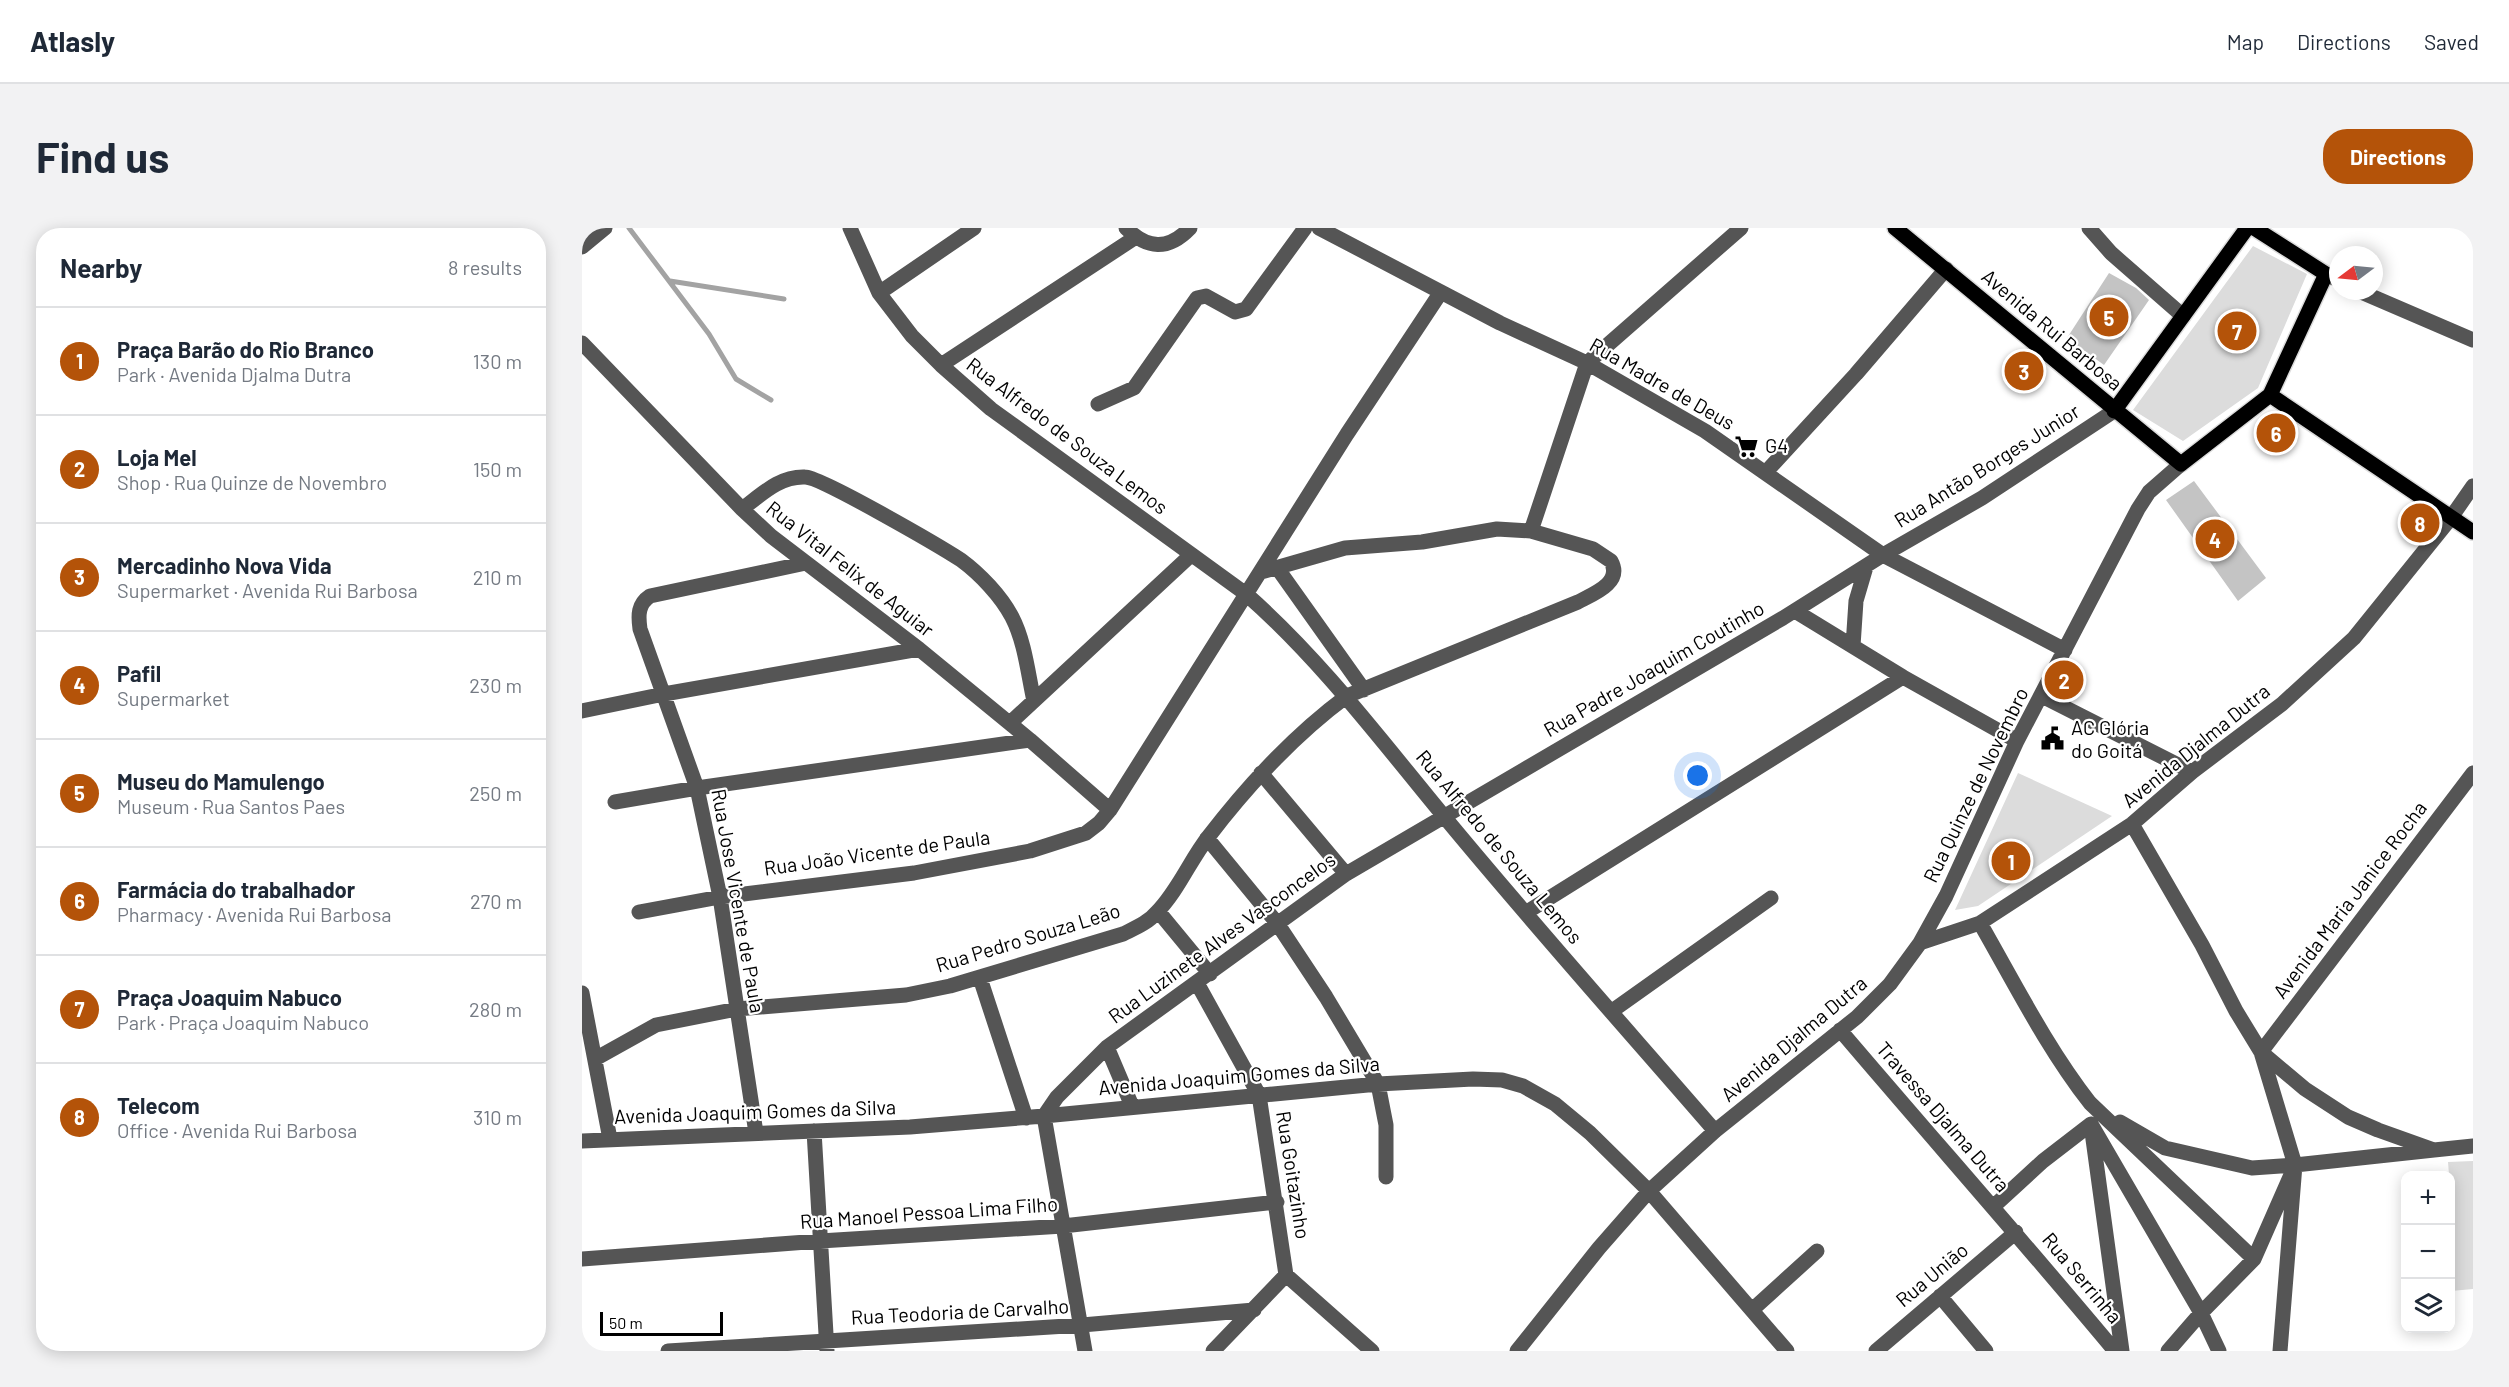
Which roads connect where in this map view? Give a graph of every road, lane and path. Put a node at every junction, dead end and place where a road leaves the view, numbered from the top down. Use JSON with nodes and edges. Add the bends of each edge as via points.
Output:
{"nodes":[{"id":1,"x":605,"y":228,"type":"edge"},
{"id":2,"x":850,"y":228,"type":"edge"},
{"id":3,"x":974,"y":228,"type":"edge"},
{"id":4,"x":1190,"y":228,"type":"edge"},
{"id":5,"x":1305,"y":228,"type":"edge"},
{"id":6,"x":1319,"y":228,"type":"edge"},
{"id":7,"x":1740,"y":228,"type":"edge"},
{"id":8,"x":1895,"y":228,"type":"edge"},
{"id":9,"x":2089,"y":228,"type":"edge"},
{"id":10,"x":2247,"y":228,"type":"edge"},
{"id":11,"x":2254,"y":228,"type":"edge"},
{"id":12,"x":1131,"y":233,"type":"edge"},
{"id":13,"x":582,"y":247,"type":"edge"},
{"id":14,"x":1946,"y":269,"type":"junction"},
{"id":15,"x":2329,"y":275,"type":"edge"},
{"id":16,"x":2329,"y":283,"type":"edge"},
{"id":17,"x":1441,"y":292,"type":"junction"},
{"id":18,"x":879,"y":293,"type":"junction"},
{"id":19,"x":2382,"y":300,"type":"edge"},
{"id":20,"x":2183,"y":316,"type":"junction"},
{"id":21,"x":2471,"y":334,"type":"edge"},
{"id":22,"x":582,"y":343,"type":"edge"},
{"id":23,"x":1587,"y":363,"type":"junction"},
{"id":24,"x":941,"y":364,"type":"junction"},
{"id":25,"x":2270,"y":395,"type":"junction"},
{"id":26,"x":1098,"y":404,"type":"dead end"},
{"id":27,"x":2114,"y":411,"type":"junction"},
{"id":28,"x":2181,"y":465,"type":"junction"},
{"id":29,"x":1766,"y":472,"type":"junction"},
{"id":30,"x":2473,"y":486,"type":"edge"},
{"id":31,"x":742,"y":509,"type":"junction"},
{"id":32,"x":2450,"y":519,"type":"junction"},
{"id":33,"x":1531,"y":531,"type":"junction"},
{"id":34,"x":2473,"y":532,"type":"edge"},
{"id":35,"x":1191,"y":555,"type":"junction"},
{"id":36,"x":1883,"y":555,"type":"junction"},
{"id":37,"x":806,"y":563,"type":"junction"},
{"id":38,"x":1866,"y":567,"type":"junction"},
{"id":39,"x":1278,"y":568,"type":"junction"},
{"id":40,"x":1261,"y":572,"type":"junction"},
{"id":41,"x":1246,"y":594,"type":"junction"},
{"id":42,"x":1795,"y":611,"type":"junction"},
{"id":43,"x":1852,"y":646,"type":"junction"},
{"id":44,"x":919,"y":649,"type":"junction"},
{"id":45,"x":2065,"y":650,"type":"junction"},
{"id":46,"x":1903,"y":677,"type":"junction"},
{"id":47,"x":1364,"y":690,"type":"junction"},
{"id":48,"x":664,"y":694,"type":"junction"},
{"id":49,"x":1347,"y":696,"type":"junction"},
{"id":50,"x":2042,"y":696,"type":"junction"},
{"id":51,"x":1034,"y":701,"type":"junction"},
{"id":52,"x":582,"y":711,"type":"edge"},
{"id":53,"x":1010,"y":723,"type":"junction"},
{"id":54,"x":1030,"y":740,"type":"junction"},
{"id":55,"x":2017,"y":741,"type":"junction"},
{"id":56,"x":2192,"y":772,"type":"junction"},
{"id":57,"x":1261,"y":773,"type":"junction"},
{"id":58,"x":2473,"y":773,"type":"edge"},
{"id":59,"x":697,"y":788,"type":"junction"},
{"id":60,"x":615,"y":802,"type":"dead end"},
{"id":61,"x":1110,"y":810,"type":"junction"},
{"id":62,"x":1443,"y":816,"type":"junction"},
{"id":63,"x":2132,"y":824,"type":"junction"},
{"id":64,"x":1207,"y":838,"type":"junction"},
{"id":65,"x":1346,"y":874,"type":"junction"},
{"id":66,"x":720,"y":897,"type":"junction"},
{"id":67,"x":1771,"y":898,"type":"dead end"},
{"id":68,"x":1158,"y":911,"type":"junction"},
{"id":69,"x":639,"y":912,"type":"dead end"},
{"id":70,"x":1527,"y":912,"type":"junction"},
{"id":71,"x":1277,"y":923,"type":"junction"},
{"id":72,"x":1980,"y":923,"type":"junction"},
{"id":73,"x":1920,"y":943,"type":"junction"},
{"id":74,"x":1210,"y":974,"type":"junction"},
{"id":75,"x":980,"y":978,"type":"junction"},
{"id":76,"x":1197,"y":983,"type":"junction"},
{"id":77,"x":582,"y":993,"type":"edge"},
{"id":78,"x":737,"y":1009,"type":"junction"},
{"id":79,"x":1611,"y":1011,"type":"junction"},
{"id":80,"x":1840,"y":1030,"type":"junction"},
{"id":81,"x":1107,"y":1047,"type":"junction"},
{"id":82,"x":2261,"y":1052,"type":"junction"},
{"id":83,"x":595,"y":1059,"type":"junction"},
{"id":84,"x":1378,"y":1084,"type":"junction"},
{"id":85,"x":1259,"y":1095,"type":"junction"},
{"id":86,"x":2090,"y":1102,"type":"junction"},
{"id":87,"x":1132,"y":1106,"type":"junction"},
{"id":88,"x":1044,"y":1116,"type":"junction"},
{"id":89,"x":1026,"y":1118,"type":"junction"},
{"id":90,"x":2091,"y":1124,"type":"junction"},
{"id":91,"x":814,"y":1131,"type":"junction"},
{"id":92,"x":1715,"y":1131,"type":"junction"},
{"id":93,"x":756,"y":1133,"type":"junction"},
{"id":94,"x":610,"y":1139,"type":"junction"},
{"id":95,"x":582,"y":1141,"type":"edge"},
{"id":96,"x":2473,"y":1146,"type":"edge"},
{"id":97,"x":2434,"y":1150,"type":"junction"},
{"id":98,"x":2295,"y":1165,"type":"junction"},
{"id":99,"x":1386,"y":1177,"type":"dead end"},
{"id":100,"x":1649,"y":1191,"type":"junction"},
{"id":101,"x":1277,"y":1203,"type":"junction"},
{"id":102,"x":1994,"y":1206,"type":"junction"},
{"id":103,"x":1063,"y":1226,"type":"junction"},
{"id":104,"x":2016,"y":1232,"type":"junction"},
{"id":105,"x":820,"y":1241,"type":"junction"},
{"id":106,"x":1817,"y":1251,"type":"dead end"},
{"id":107,"x":582,"y":1259,"type":"edge"},
{"id":108,"x":2254,"y":1259,"type":"junction"},
{"id":109,"x":1286,"y":1275,"type":"junction"},
{"id":110,"x":1940,"y":1296,"type":"junction"},
{"id":111,"x":1254,"y":1310,"type":"junction"},
{"id":112,"x":1752,"y":1310,"type":"junction"},
{"id":113,"x":2201,"y":1313,"type":"junction"},
{"id":114,"x":1082,"y":1325,"type":"junction"},
{"id":115,"x":827,"y":1346,"type":"edge"},
{"id":116,"x":1369,"y":1350,"type":"edge"},
{"id":117,"x":668,"y":1351,"type":"edge"},
{"id":118,"x":1085,"y":1351,"type":"edge"},
{"id":119,"x":1213,"y":1351,"type":"edge"},
{"id":120,"x":1518,"y":1351,"type":"edge"},
{"id":121,"x":1787,"y":1351,"type":"edge"},
{"id":122,"x":1876,"y":1351,"type":"edge"},
{"id":123,"x":1986,"y":1351,"type":"edge"},
{"id":124,"x":2115,"y":1351,"type":"edge"},
{"id":125,"x":2122,"y":1351,"type":"edge"},
{"id":126,"x":2168,"y":1351,"type":"edge"},
{"id":127,"x":2219,"y":1351,"type":"edge"},
{"id":128,"x":2280,"y":1351,"type":"edge"}],
"edges":[{"from":1,"to":13,"type":"street"},
{"from":2,"to":18,"type":"street","name":"Rua Alfredo de Souza Lemos"},
{"from":3,"to":18,"type":"street"},
{"from":4,"to":12,"type":"street","via":[[1161,245],[1151,245]]},
{"from":5,"to":26,"type":"street","via":[[1246,309],[1234,312],[1206,296],[1197,298],[1134,388]]},
{"from":6,"to":17,"type":"street","name":"Rua Madre de Deus"},
{"from":7,"to":23,"type":"street"},
{"from":8,"to":14,"type":"main road","name":"Avenida Rui Barbosa"},
{"from":9,"to":20,"type":"street","via":[[2111,253]]},
{"from":10,"to":20,"type":"main road"},
{"from":11,"to":15,"type":"main road"},
{"from":12,"to":24,"type":"street"},
{"from":14,"to":27,"type":"main road","name":"Avenida Rui Barbosa"},
{"from":14,"to":29,"type":"street"},
{"from":16,"to":25,"type":"main road"},
{"from":17,"to":23,"type":"street","name":"Rua Madre de Deus"},
{"from":17,"to":40,"type":"street"},
{"from":18,"to":24,"type":"street","name":"Rua Alfredo de Souza Lemos","via":[[912,336]]},
{"from":19,"to":21,"type":"street"},
{"from":20,"to":27,"type":"main road"},
{"from":22,"to":31,"type":"street","name":"Rua Vital Felix de Aguiar"},
{"from":23,"to":29,"type":"street","name":"Rua Madre de Deus","via":[[1705,431]]},
{"from":23,"to":33,"type":"street"},
{"from":24,"to":35,"type":"street","name":"Rua Alfredo de Souza Lemos","via":[[991,409]]},
{"from":25,"to":28,"type":"main road"},
{"from":25,"to":32,"type":"main road"},
{"from":27,"to":28,"type":"main road","name":"Avenida Rui Barbosa"},
{"from":27,"to":36,"type":"street","name":"Rua Antão Borges Junior","via":[[1982,498]]},
{"from":28,"to":45,"type":"street","name":"Rua Quinze de Novembro","via":[[2164,476],[2138,508]]},
{"from":29,"to":36,"type":"street","name":"Rua Madre de Deus"},
{"from":30,"to":32,"type":"street","name":"Avenida Djalma Dutra"},
{"from":31,"to":37,"type":"street","name":"Rua Vital Felix de Aguiar"},
{"from":31,"to":51,"type":"street","via":[[784,479],[807,477],[961,561],[994,591],[1012,617]]},
{"from":32,"to":34,"type":"main road"},
{"from":32,"to":56,"type":"street","name":"Avenida Djalma Dutra","via":[[2354,638],[2282,704]]},
{"from":33,"to":39,"type":"street","via":[[1497,529],[1422,542],[1345,548]]},
{"from":33,"to":47,"type":"street","name":"Rua Pedro Souza Leão","via":[[1606,556],[1613,565],[1612,579],[1578,602]]},
{"from":35,"to":41,"type":"street","name":"Rua Alfredo de Souza Lemos"},
{"from":35,"to":51,"type":"street"},
{"from":36,"to":38,"type":"street","name":"Rua Padre Joaquim Coutinho"},
{"from":36,"to":45,"type":"street","name":"Rua Madre de Deus"},
{"from":37,"to":44,"type":"street","name":"Rua Vital Felix de Aguiar"},
{"from":37,"to":48,"type":"street","name":"Rua Jose Vicente de Paula","via":[[661,592],[644,600],[640,629]]},
{"from":38,"to":42,"type":"street","name":"Rua Padre Joaquim Coutinho"},
{"from":38,"to":43,"type":"street","via":[[1856,601]]},
{"from":39,"to":40,"type":"street"},
{"from":39,"to":47,"type":"street"},
{"from":40,"to":41,"type":"street"},
{"from":41,"to":49,"type":"street","name":"Rua Alfredo de Souza Lemos"},
{"from":41,"to":61,"type":"street"},
{"from":42,"to":43,"type":"street"},
{"from":42,"to":62,"type":"street","name":"Rua Padre Joaquim Coutinho"},
{"from":43,"to":46,"type":"street"},
{"from":44,"to":48,"type":"street"},
{"from":44,"to":53,"type":"street","name":"Rua Vital Felix de Aguiar"},
{"from":45,"to":50,"type":"street","name":"Rua Quinze de Novembro"},
{"from":46,"to":55,"type":"street"},
{"from":46,"to":70,"type":"street"},
{"from":47,"to":49,"type":"street","name":"Rua Pedro Souza Leão"},
{"from":48,"to":52,"type":"street"},
{"from":48,"to":59,"type":"street","name":"Rua Jose Vicente de Paula"},
{"from":49,"to":57,"type":"street","name":"Rua Pedro Souza Leão","via":[[1297,736]]},
{"from":49,"to":62,"type":"street","name":"Rua Alfredo de Souza Lemos"},
{"from":50,"to":55,"type":"street","name":"Rua Quinze de Novembro"},
{"from":50,"to":56,"type":"street"},
{"from":51,"to":53,"type":"street"},
{"from":53,"to":54,"type":"street","name":"Rua Vital Felix de Aguiar"},
{"from":54,"to":59,"type":"street"},
{"from":54,"to":61,"type":"street","name":"Rua Vital Felix de Aguiar"},
{"from":55,"to":73,"type":"street","name":"Rua Quinze de Novembro","via":[[1946,896]]},
{"from":56,"to":63,"type":"street","name":"Avenida Djalma Dutra"},
{"from":57,"to":64,"type":"street","name":"Rua Pedro Souza Leão"},
{"from":57,"to":65,"type":"street"},
{"from":58,"to":82,"type":"street","name":"Avenida Maria Janice Rocha"},
{"from":59,"to":60,"type":"street"},
{"from":59,"to":66,"type":"street","name":"Rua Jose Vicente de Paula"},
{"from":61,"to":66,"type":"street","name":"Rua João Vicente de Paula","via":[[1086,833],[1030,851],[914,873]]},
{"from":62,"to":65,"type":"street","name":"Rua Luzinete Alves Vasconcelos"},
{"from":62,"to":70,"type":"street","name":"Rua Alfredo de Souza Lemos"},
{"from":63,"to":72,"type":"street","name":"Avenida Djalma Dutra"},
{"from":63,"to":82,"type":"street"},
{"from":64,"to":68,"type":"street","name":"Rua Pedro Souza Leão"},
{"from":64,"to":71,"type":"street"},
{"from":65,"to":71,"type":"street","name":"Rua Luzinete Alves Vasconcelos"},
{"from":66,"to":69,"type":"street","name":"Rua João Vicente de Paula"},
{"from":66,"to":78,"type":"street","name":"Rua Jose Vicente de Paula"},
{"from":67,"to":79,"type":"street"},
{"from":68,"to":74,"type":"street"},
{"from":68,"to":75,"type":"street","name":"Rua Pedro Souza Leão","via":[[1123,934]]},
{"from":70,"to":79,"type":"street","name":"Rua Alfredo de Souza Lemos"},
{"from":71,"to":74,"type":"street","name":"Rua Luzinete Alves Vasconcelos"},
{"from":71,"to":84,"type":"street"},
{"from":72,"to":73,"type":"street","name":"Avenida Djalma Dutra"},
{"from":72,"to":86,"type":"street","via":[[2043,1034]]},
{"from":73,"to":80,"type":"street","name":"Avenida Djalma Dutra","via":[[1876,999]]},
{"from":74,"to":76,"type":"street","name":"Rua Luzinete Alves Vasconcelos"},
{"from":75,"to":78,"type":"street","name":"Rua Pedro Souza Leão","via":[[906,995]]},
{"from":75,"to":89,"type":"street"},
{"from":76,"to":81,"type":"street","name":"Rua Luzinete Alves Vasconcelos"},
{"from":76,"to":85,"type":"street","name":"Rua Goitazinho"},
{"from":77,"to":83,"type":"street"},
{"from":78,"to":83,"type":"street","name":"Rua Pedro Souza Leão","via":[[656,1025]]},
{"from":78,"to":93,"type":"street","name":"Rua Jose Vicente de Paula"},
{"from":79,"to":92,"type":"street","name":"Rua Alfredo de Souza Lemos"},
{"from":80,"to":92,"type":"street","name":"Avenida Djalma Dutra"},
{"from":80,"to":102,"type":"street","name":"Travessa Djalma Dutra"},
{"from":81,"to":87,"type":"street"},
{"from":81,"to":88,"type":"street","name":"Rua Luzinete Alves Vasconcelos","via":[[1057,1097]]},
{"from":82,"to":97,"type":"street","via":[[2305,1089],[2348,1117]]},
{"from":82,"to":98,"type":"street"},
{"from":83,"to":94,"type":"street"},
{"from":84,"to":85,"type":"street","name":"Avenida Joaquim Gomes da Silva"},
{"from":84,"to":99,"type":"street","via":[[1386,1125]]},
{"from":84,"to":100,"type":"street","name":"Avenida Joaquim Gomes da Silva","via":[[1473,1079],[1502,1080],[1523,1086],[1555,1104],[1590,1133]]},
{"from":85,"to":87,"type":"street","name":"Avenida Joaquim Gomes da Silva"},
{"from":85,"to":101,"type":"street","name":"Rua Goitazinho"},
{"from":86,"to":90,"type":"street"},
{"from":86,"to":98,"type":"street","via":[[2165,1148],[2252,1168]]},
{"from":86,"to":108,"type":"street"},
{"from":87,"to":88,"type":"street","name":"Avenida Joaquim Gomes da Silva"},
{"from":88,"to":89,"type":"street","name":"Avenida Joaquim Gomes da Silva"},
{"from":88,"to":103,"type":"street"},
{"from":89,"to":91,"type":"street","name":"Avenida Joaquim Gomes da Silva"},
{"from":90,"to":102,"type":"street"},
{"from":90,"to":113,"type":"street"},
{"from":90,"to":125,"type":"street"},
{"from":91,"to":93,"type":"street","name":"Avenida Joaquim Gomes da Silva"},
{"from":91,"to":105,"type":"street"},
{"from":92,"to":100,"type":"street","name":"Avenida Djalma Dutra"},
{"from":93,"to":94,"type":"street","name":"Avenida Joaquim Gomes da Silva"},
{"from":94,"to":95,"type":"street","name":"Avenida Joaquim Gomes da Silva"},
{"from":96,"to":97,"type":"street"},
{"from":97,"to":98,"type":"street"},
{"from":98,"to":108,"type":"street"},
{"from":98,"to":128,"type":"street"},
{"from":100,"to":112,"type":"street","name":"Avenida Joaquim Gomes da Silva"},
{"from":100,"to":120,"type":"street","name":"Avenida Djalma Dutra"},
{"from":101,"to":103,"type":"street","name":"Rua Manoel Pessoa Lima Filho"},
{"from":101,"to":109,"type":"street","name":"Rua Goitazinho"},
{"from":102,"to":104,"type":"street","name":"Travessa Djalma Dutra"},
{"from":103,"to":105,"type":"street","name":"Rua Manoel Pessoa Lima Filho"},
{"from":103,"to":114,"type":"street"},
{"from":104,"to":110,"type":"street","name":"Rua União"},
{"from":104,"to":124,"type":"street","name":"Rua Serrinha"},
{"from":105,"to":107,"type":"street","name":"Rua Manoel Pessoa Lima Filho"},
{"from":105,"to":115,"type":"street"},
{"from":106,"to":112,"type":"street"},
{"from":108,"to":113,"type":"street"},
{"from":109,"to":111,"type":"street"},
{"from":109,"to":116,"type":"street"},
{"from":110,"to":122,"type":"street","name":"Rua União"},
{"from":110,"to":123,"type":"street"},
{"from":111,"to":114,"type":"street","name":"Rua Teodoria de Carvalho"},
{"from":111,"to":119,"type":"street"},
{"from":112,"to":121,"type":"street","name":"Avenida Joaquim Gomes da Silva"},
{"from":113,"to":126,"type":"street"},
{"from":113,"to":127,"type":"street"},
{"from":114,"to":115,"type":"street","name":"Rua Teodoria de Carvalho"},
{"from":114,"to":118,"type":"street"},
{"from":115,"to":117,"type":"street","name":"Rua Teodoria de Carvalho"}]}
